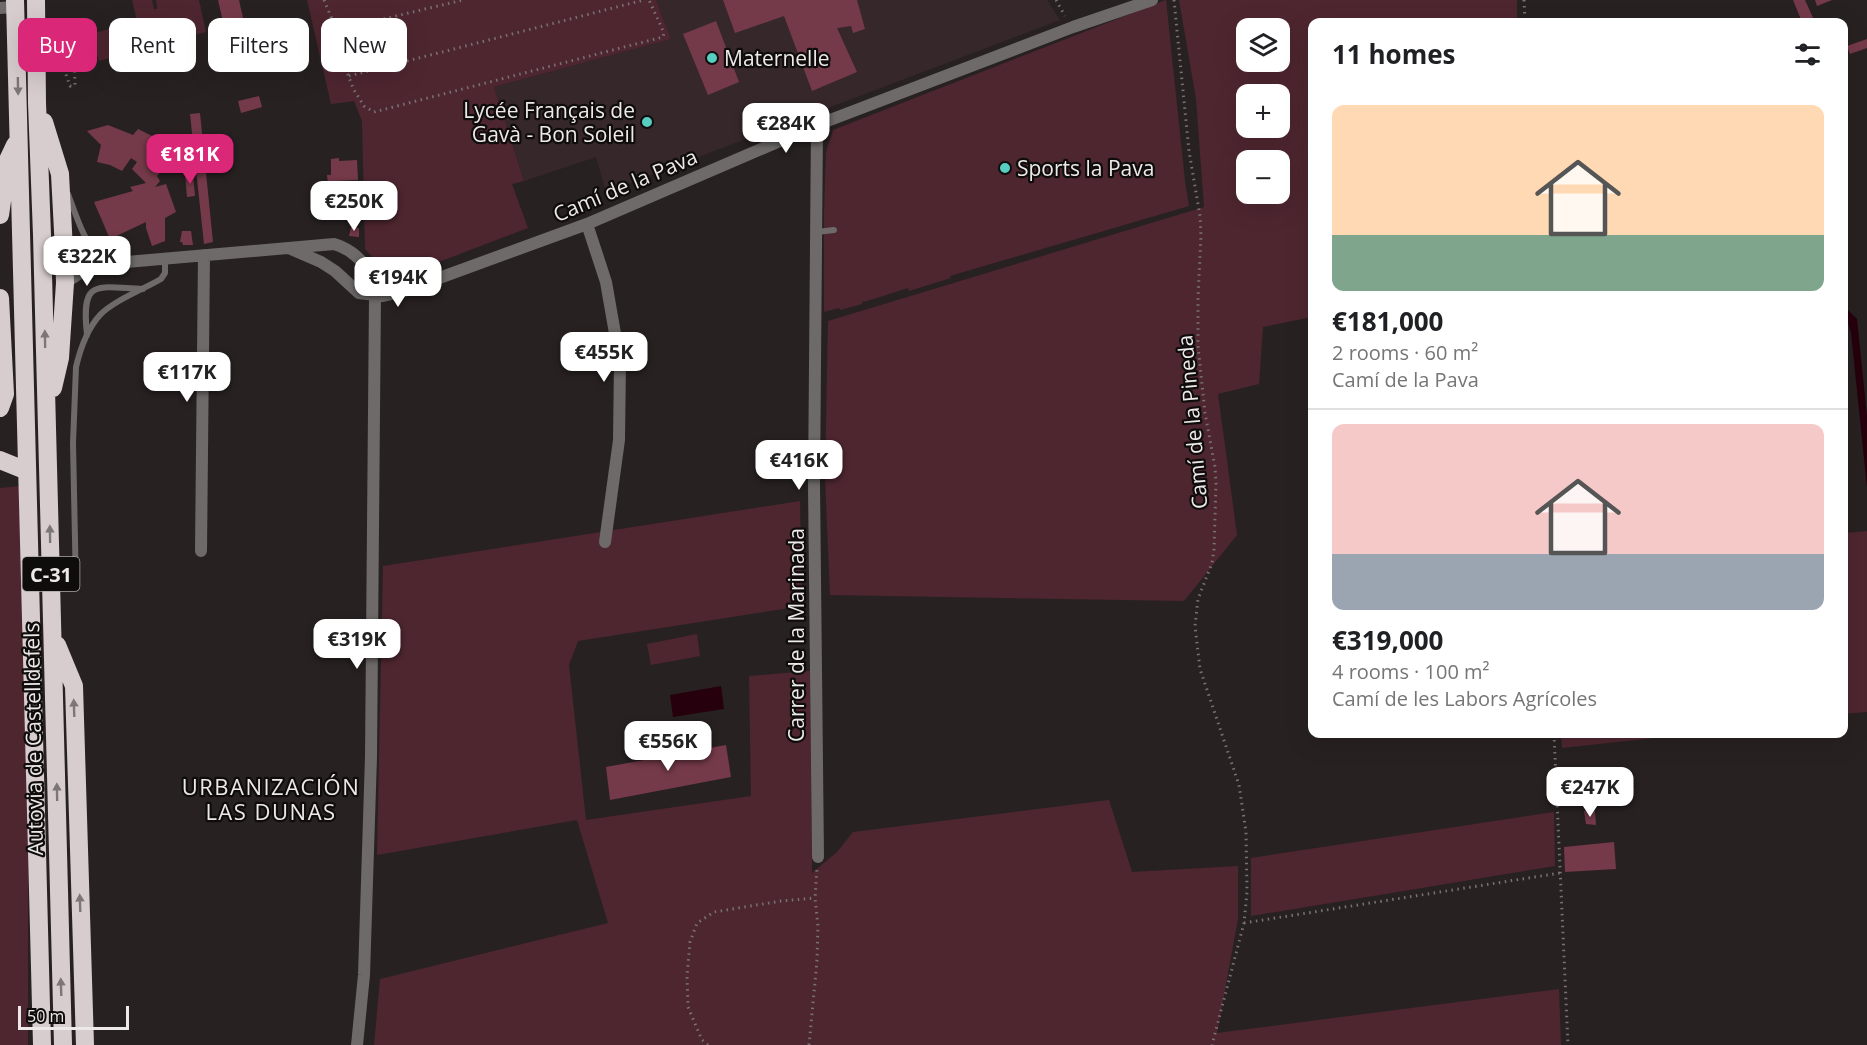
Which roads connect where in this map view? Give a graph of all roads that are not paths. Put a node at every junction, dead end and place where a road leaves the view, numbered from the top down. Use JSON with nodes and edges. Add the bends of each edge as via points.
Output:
{"nodes":[{"id":1,"x":1152,"y":0,"type":"edge"},
{"id":2,"x":37,"y":3,"type":"edge"},
{"id":3,"x":10,"y":5,"type":"edge"},
{"id":4,"x":37,"y":103,"type":"junction"},
{"id":5,"x":817,"y":125,"type":"junction"},
{"id":6,"x":19,"y":135,"type":"junction"},
{"id":7,"x":60,"y":174,"type":"junction"},
{"id":8,"x":0,"y":215,"type":"edge"},
{"id":9,"x":587,"y":224,"type":"junction"},
{"id":10,"x":834,"y":230,"type":"dead end"},
{"id":11,"x":817,"y":232,"type":"junction"},
{"id":12,"x":291,"y":249,"type":"junction"},
{"id":13,"x":64,"y":250,"type":"junction"},
{"id":14,"x":204,"y":255,"type":"junction"},
{"id":15,"x":165,"y":260,"type":"junction"},
{"id":16,"x":92,"y":265,"type":"junction"},
{"id":17,"x":105,"y":265,"type":"junction"},
{"id":18,"x":377,"y":276,"type":"junction"},
{"id":19,"x":65,"y":284,"type":"junction"},
{"id":20,"x":414,"y":287,"type":"junction"},
{"id":21,"x":144,"y":289,"type":"junction"},
{"id":22,"x":375,"y":296,"type":"junction"},
{"id":23,"x":0,"y":300,"type":"edge"},
{"id":24,"x":88,"y":336,"type":"junction"},
{"id":25,"x":2,"y":388,"type":"edge"},
{"id":26,"x":47,"y":419,"type":"junction"},
{"id":27,"x":27,"y":440,"type":"junction"},
{"id":28,"x":0,"y":460,"type":"edge"},
{"id":29,"x":27,"y":471,"type":"junction"},
{"id":30,"x":605,"y":542,"type":"dead end"},
{"id":31,"x":201,"y":550,"type":"dead end"},
{"id":32,"x":76,"y":588,"type":"dead end"},
{"id":33,"x":53,"y":636,"type":"junction"},
{"id":34,"x":818,"y":857,"type":"road end"},
{"id":35,"x":42,"y":1045,"type":"edge"},
{"id":36,"x":63,"y":1045,"type":"edge"},
{"id":37,"x":85,"y":1045,"type":"edge"},
{"id":38,"x":357,"y":1045,"type":"edge"}],
"edges":[{"from":1,"to":5,"type":"street","name":"Camí de la Pava"},
{"from":2,"to":4,"type":"highway","name":"Autovia de Castelldefels","number":"C-31"},
{"from":3,"to":6,"type":"highway","name":"Autovia de Castelldefels","number":"C-31","one_way":true},
{"from":4,"to":7,"type":"highway"},
{"from":26,"to":4,"type":"highway","name":"Autovia de Castelldefels","number":"C-31","one_way":true},
{"from":5,"to":9,"type":"street","name":"Camí de la Pava"},
{"from":5,"to":11,"type":"street","name":"Carrer de la Marinada"},
{"from":6,"to":8,"type":"highway","via":[[8,160]]},
{"from":6,"to":27,"type":"highway","name":"Autovia de Castelldefels","number":"C-31"},
{"from":7,"to":13,"type":"highway"},
{"from":7,"to":17,"type":"lane","via":[[86,240]]},
{"from":9,"to":20,"type":"street","name":"Camí de la Pava"},
{"from":9,"to":30,"type":"street","via":[[606,282],[620,362],[619,440]]},
{"from":10,"to":11,"type":"lane"},
{"from":11,"to":34,"type":"street","name":"Carrer de la Marinada","via":[[814,485]]},
{"from":12,"to":14,"type":"street"},
{"from":12,"to":18,"type":"street","via":[[340,246],[361,259]]},
{"from":12,"to":22,"type":"street","via":[[335,271],[359,293]]},
{"from":13,"to":16,"type":"street"},
{"from":13,"to":19,"type":"highway"},
{"from":14,"to":15,"type":"street"},
{"from":14,"to":31,"type":"street"},
{"from":15,"to":17,"type":"street"},
{"from":15,"to":21,"type":"lane","via":[[161,279]]},
{"from":16,"to":17,"type":"street"},
{"from":16,"to":19,"type":"street"},
{"from":18,"to":20,"type":"street","via":[[393,285]]},
{"from":18,"to":22,"type":"street"},
{"from":19,"to":26,"type":"highway","via":[[60,358]]},
{"from":20,"to":22,"type":"street","name":"Camí de la Pava"},
{"from":21,"to":24,"type":"lane","via":[[107,309]]},
{"from":21,"to":24,"type":"lane","via":[[93,290],[85,310]]},
{"from":22,"to":38,"type":"street","via":[[371,757],[364,975]]},
{"from":23,"to":25,"type":"highway"},
{"from":24,"to":32,"type":"lane","via":[[76,367]]},
{"from":25,"to":27,"type":"highway"},
{"from":33,"to":26,"type":"highway","name":"Autovia de Castelldefels","number":"C-31","one_way":true},
{"from":27,"to":29,"type":"highway","name":"Autovia de Castelldefels","number":"C-31"},
{"from":28,"to":29,"type":"highway"},
{"from":29,"to":35,"type":"highway","name":"Autovia de Castelldefels","number":"C-31"},
{"from":36,"to":33,"type":"highway","name":"Autovia de Castelldefels","number":"C-31","one_way":true},
{"from":37,"to":33,"type":"highway","one_way":true,"via":[[74,686]]}]}
